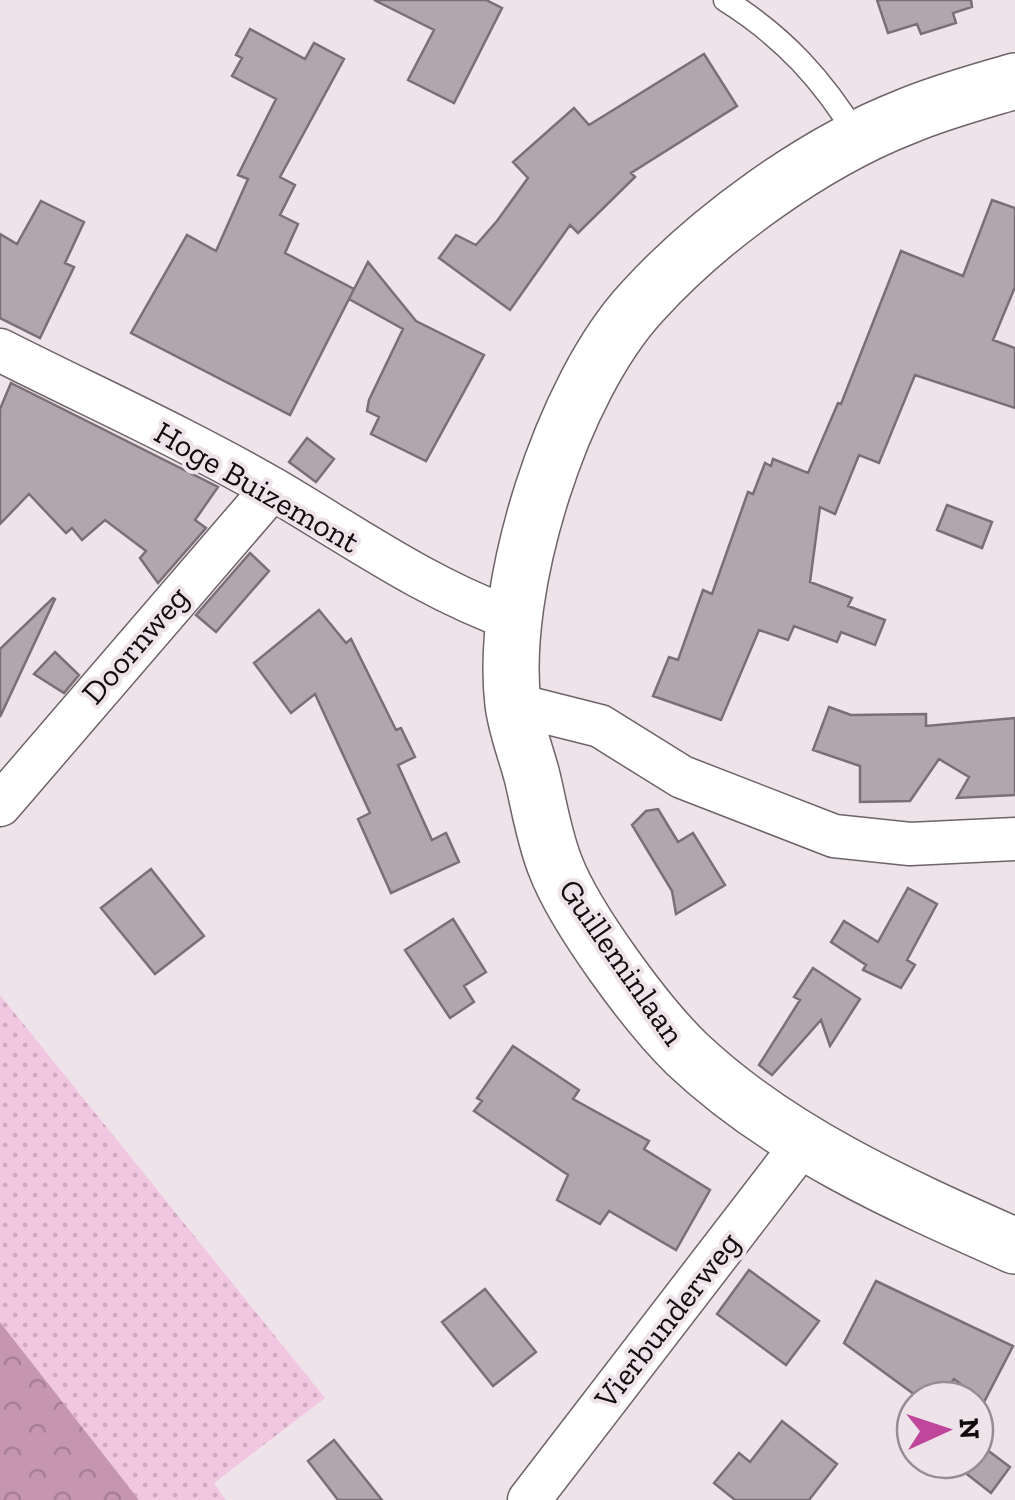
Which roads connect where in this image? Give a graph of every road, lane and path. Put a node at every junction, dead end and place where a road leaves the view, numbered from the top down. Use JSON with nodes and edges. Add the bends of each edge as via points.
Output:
{"nodes":[{"id":1,"x":725,"y":0,"type":"edge"},
{"id":2,"x":1015,"y":80,"type":"edge"},
{"id":3,"x":859,"y":139,"type":"junction"},
{"id":4,"x":0,"y":350,"type":"edge"},
{"id":5,"x":272,"y":489,"type":"junction"},
{"id":6,"x":515,"y":620,"type":"junction"},
{"id":7,"x":513,"y":704,"type":"junction"},
{"id":8,"x":0,"y":805,"type":"edge"},
{"id":9,"x":1015,"y":839,"type":"edge"},
{"id":10,"x":806,"y":1141,"type":"junction"},
{"id":11,"x":1015,"y":1246,"type":"edge"},
{"id":12,"x":529,"y":1500,"type":"edge"}],
"edges":[{"from":1,"to":3,"type":"lane","via":[[771,29],[828,87]]},
{"from":2,"to":3,"type":"main road","name":"Guilleminlaan"},
{"from":3,"to":6,"type":"main road","name":"Guilleminlaan","via":[[703,243],[639,304],[576,402],[537,500]]},
{"from":4,"to":5,"type":"street","name":"Hoge Buizemont"},
{"from":5,"to":6,"type":"street","name":"Hoge Buizemont","via":[[368,550]]},
{"from":5,"to":8,"type":"street","name":"Doornweg"},
{"from":6,"to":7,"type":"main road","name":"Guilleminlaan"},
{"from":7,"to":9,"type":"street","via":[[600,726],[682,777],[834,836],[910,844]]},
{"from":7,"to":10,"type":"main road","name":"Guilleminlaan","via":[[555,866],[602,943],[684,1051]]},
{"from":10,"to":11,"type":"main road","name":"Guilleminlaan","via":[[908,1198]]},
{"from":10,"to":12,"type":"street","name":"Vierbunderweg"}]}
